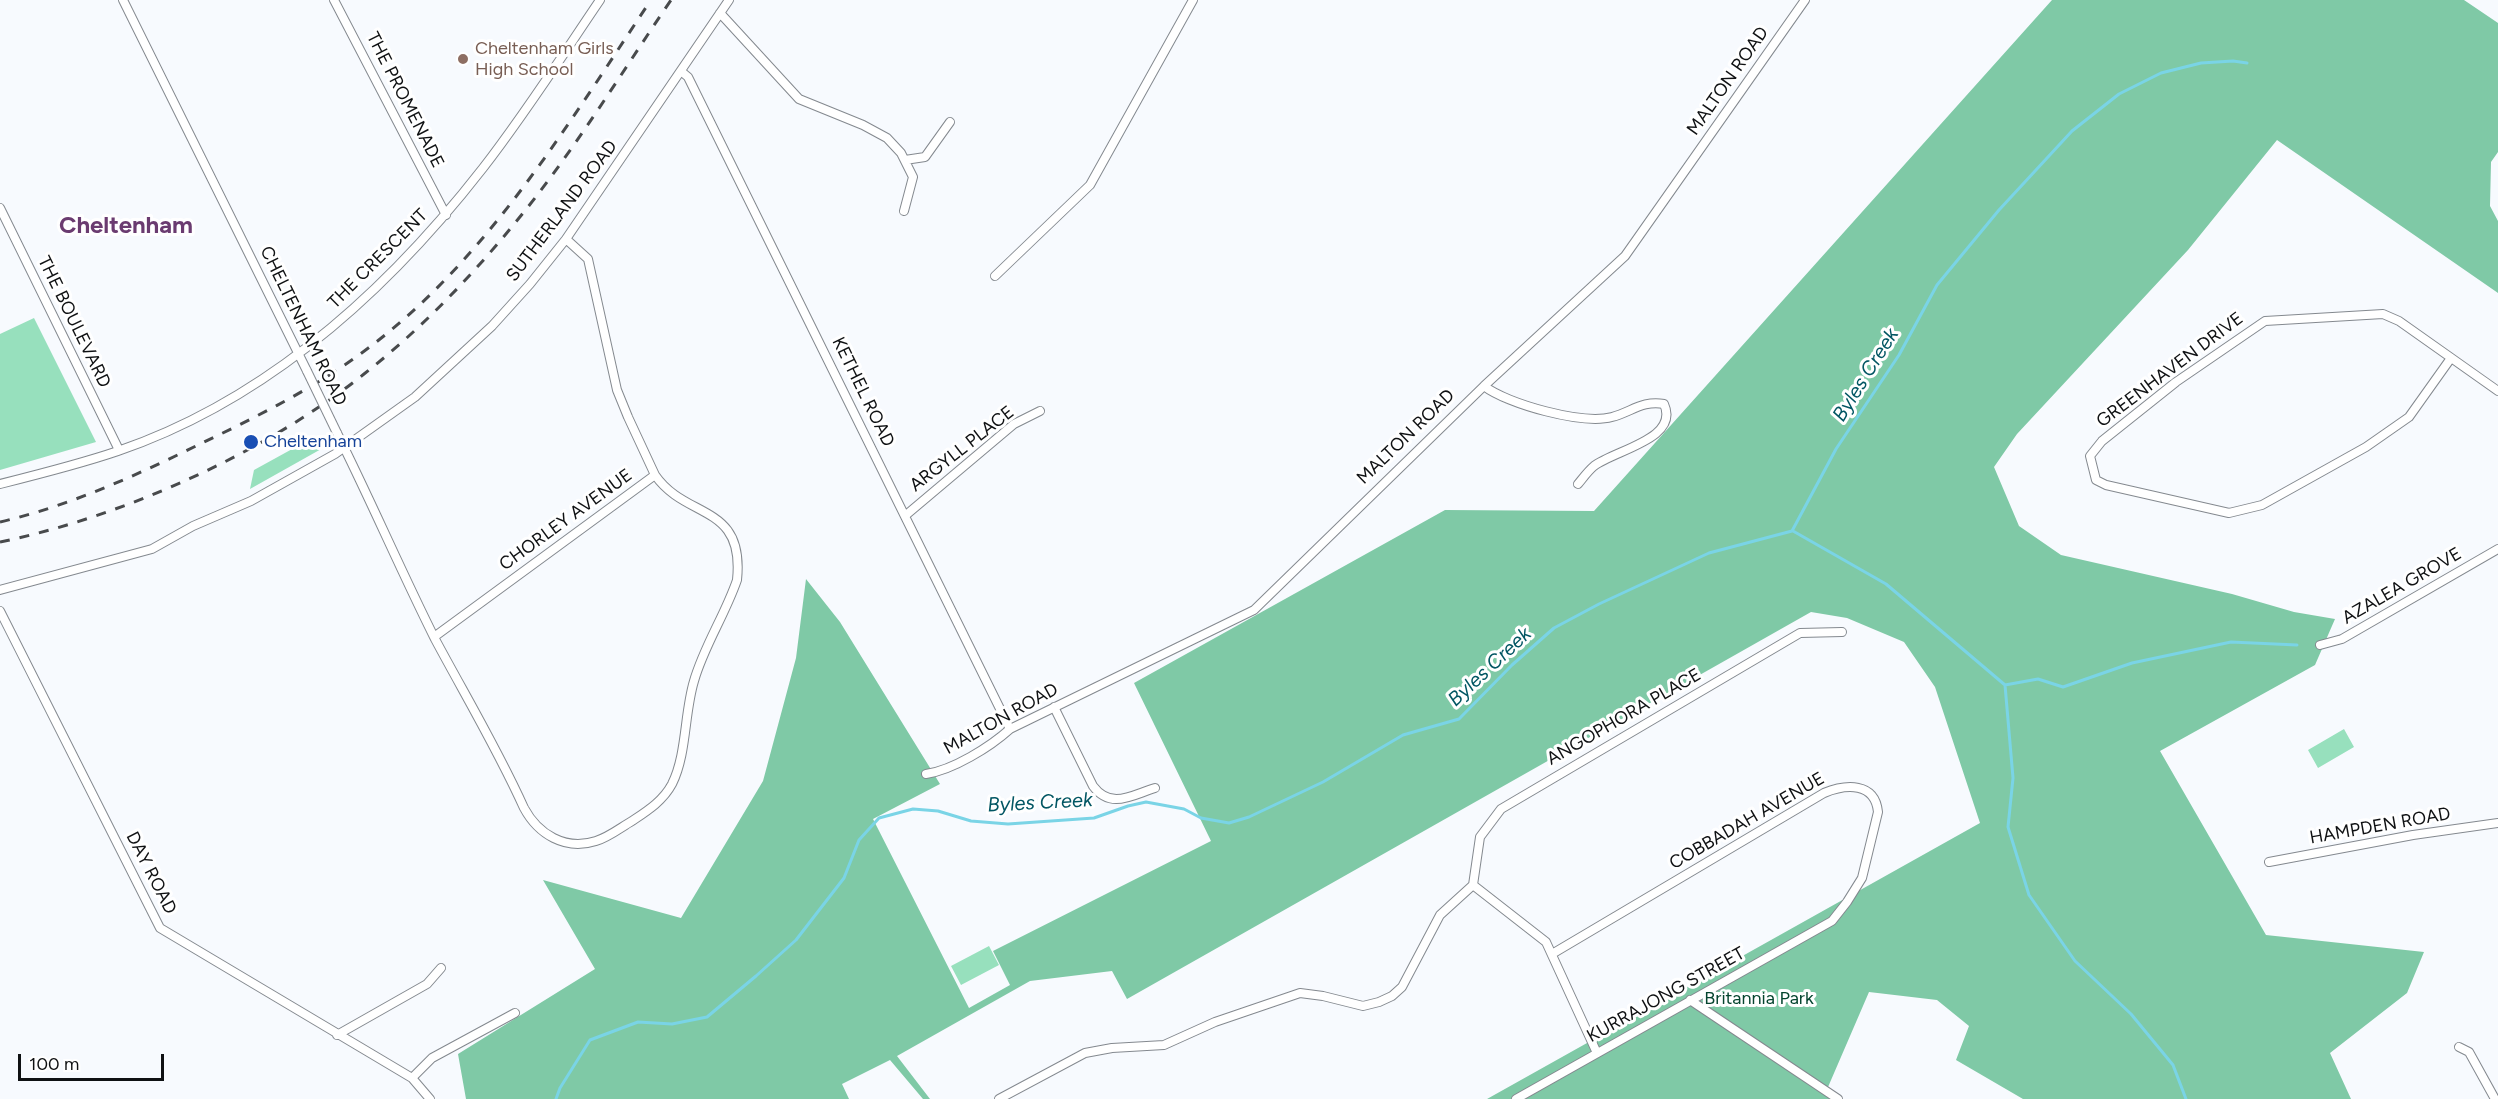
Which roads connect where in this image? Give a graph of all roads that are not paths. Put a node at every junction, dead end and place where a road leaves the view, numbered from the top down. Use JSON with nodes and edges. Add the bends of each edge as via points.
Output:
{"nodes":[{"id":1,"x":123,"y":0,"type":"edge"},
{"id":2,"x":334,"y":0,"type":"edge"},
{"id":3,"x":600,"y":0,"type":"edge"},
{"id":4,"x":729,"y":0,"type":"edge"},
{"id":5,"x":1193,"y":0,"type":"edge"},
{"id":6,"x":1805,"y":0,"type":"edge"},
{"id":7,"x":720,"y":13,"type":"junction"},
{"id":8,"x":682,"y":72,"type":"junction"},
{"id":9,"x":950,"y":122,"type":"dead end"},
{"id":10,"x":905,"y":160,"type":"junction"},
{"id":11,"x":0,"y":208,"type":"edge"},
{"id":12,"x":904,"y":211,"type":"dead end"},
{"id":13,"x":446,"y":215,"type":"junction"},
{"id":14,"x":566,"y":239,"type":"junction"},
{"id":15,"x":995,"y":276,"type":"dead end"},
{"id":16,"x":299,"y":354,"type":"junction"},
{"id":17,"x":2451,"y":358,"type":"junction"},
{"id":18,"x":1484,"y":386,"type":"junction"},
{"id":19,"x":2498,"y":391,"type":"edge"},
{"id":20,"x":1040,"y":411,"type":"dead end"},
{"id":21,"x":344,"y":447,"type":"junction"},
{"id":22,"x":119,"y":450,"type":"junction"},
{"id":23,"x":655,"y":475,"type":"junction"},
{"id":24,"x":0,"y":484,"type":"edge"},
{"id":25,"x":1578,"y":484,"type":"dead end"},
{"id":26,"x":906,"y":515,"type":"junction"},
{"id":27,"x":2498,"y":549,"type":"edge"},
{"id":28,"x":0,"y":590,"type":"edge"},
{"id":29,"x":0,"y":611,"type":"edge"},
{"id":30,"x":1842,"y":632,"type":"dead end"},
{"id":31,"x":434,"y":637,"type":"junction"},
{"id":32,"x":2320,"y":645,"type":"dead end"},
{"id":33,"x":1054,"y":707,"type":"junction"},
{"id":34,"x":1010,"y":729,"type":"junction"},
{"id":35,"x":926,"y":774,"type":"dead end"},
{"id":36,"x":1155,"y":788,"type":"dead end"},
{"id":37,"x":2498,"y":823,"type":"edge"},
{"id":38,"x":2269,"y":862,"type":"dead end"},
{"id":39,"x":1473,"y":885,"type":"junction"},
{"id":40,"x":1832,"y":921,"type":"joint"},
{"id":41,"x":1552,"y":954,"type":"junction"},
{"id":42,"x":441,"y":968,"type":"dead end"},
{"id":43,"x":1690,"y":1000,"type":"junction"},
{"id":44,"x":515,"y":1013,"type":"dead end"},
{"id":45,"x":337,"y":1035,"type":"junction"},
{"id":46,"x":2459,"y":1047,"type":"dead end"},
{"id":47,"x":1597,"y":1053,"type":"junction"},
{"id":48,"x":412,"y":1078,"type":"junction"},
{"id":49,"x":430,"y":1099,"type":"edge"},
{"id":50,"x":999,"y":1099,"type":"edge"},
{"id":51,"x":1516,"y":1099,"type":"edge"},
{"id":52,"x":1838,"y":1099,"type":"edge"},
{"id":53,"x":2495,"y":1099,"type":"edge"}],
"edges":[{"from":1,"to":16,"type":"street","name":"CHELTENHAM ROAD"},
{"from":2,"to":13,"type":"street","name":"THE PROMENADE"},
{"from":3,"to":13,"type":"street","name":"THE CRESCENT"},
{"from":4,"to":7,"type":"street","name":"SUTHERLAND ROAD"},
{"from":5,"to":15,"type":"street","via":[[1090,185]]},
{"from":6,"to":18,"type":"street","name":"MALTON ROAD","via":[[1625,256]]},
{"from":7,"to":8,"type":"street","name":"SUTHERLAND ROAD"},
{"from":7,"to":10,"type":"street","via":[[799,99],[878,132],[895,145]]},
{"from":8,"to":14,"type":"street","name":"SUTHERLAND ROAD"},
{"from":8,"to":26,"type":"street","name":"KETHEL ROAD","via":[[688,77]]},
{"from":9,"to":10,"type":"street","via":[[926,157]]},
{"from":10,"to":12,"type":"street","via":[[914,180]]},
{"from":11,"to":22,"type":"street","name":"THE BOULEVARD"},
{"from":13,"to":16,"type":"street","name":"THE CRESCENT","via":[[373,291]]},
{"from":14,"to":21,"type":"street","name":"SUTHERLAND ROAD","via":[[530,284],[453,363],[415,398]]},
{"from":14,"to":23,"type":"street","name":"CHORLEY AVENUE","via":[[588,259],[617,390]]},
{"from":16,"to":21,"type":"street","name":"CHELTENHAM ROAD","bridge":true},
{"from":16,"to":22,"type":"street","name":"THE CRESCENT","via":[[200,414]]},
{"from":17,"to":17,"type":"street","name":"GREENHAVEN DRIVE","via":[[2383,314],[2265,321],[2176,382],[2102,441],[2090,456],[2096,480],[2229,513],[2262,505],[2366,447],[2409,417]]},
{"from":17,"to":19,"type":"street","name":"GREENHAVEN DRIVE"},
{"from":18,"to":25,"type":"street","via":[[1496,395],[1571,418],[1610,418],[1652,401],[1664,404],[1668,413],[1664,428],[1593,467]]},
{"from":18,"to":33,"type":"street","name":"MALTON ROAD","via":[[1254,610]]},
{"from":20,"to":26,"type":"street","name":"ARGYLL PLACE","via":[[1014,424]]},
{"from":21,"to":28,"type":"street","name":"SUTHERLAND ROAD","via":[[251,501],[152,549]]},
{"from":21,"to":31,"type":"street","name":"CHELTENHAM ROAD"},
{"from":22,"to":24,"type":"street","name":"THE CRESCENT"},
{"from":23,"to":31,"type":"street","name":"CHORLEY AVENUE"},
{"from":23,"to":31,"type":"street","name":"CHELTENHAM ROAD","via":[[669,492],[706,511],[724,526],[734,546],[738,568],[737,580],[694,681],[676,772],[665,795],[645,813],[606,837],[582,844],[567,843],[543,833],[529,818]]},
{"from":26,"to":34,"type":"street","name":"KETHEL ROAD"},
{"from":27,"to":32,"type":"street","name":"AZALEA GROVE","via":[[2342,639]]},
{"from":29,"to":45,"type":"street","name":"DAY ROAD","via":[[159,928]]},
{"from":30,"to":39,"type":"street","name":"ANGOPHORA PLACE","via":[[1800,633],[1501,809],[1480,837]]},
{"from":33,"to":34,"type":"street","name":"MALTON ROAD"},
{"from":33,"to":36,"type":"street","via":[[1094,786],[1103,796],[1117,800]]},
{"from":34,"to":35,"type":"street","name":"MALTON ROAD","via":[[991,745],[941,771]]},
{"from":37,"to":38,"type":"street","name":"HAMPDEN ROAD"},
{"from":39,"to":41,"type":"street","via":[[1546,942]]},
{"from":39,"to":50,"type":"street","via":[[1440,915],[1402,987],[1379,1002],[1363,1006],[1300,993],[1215,1022],[1164,1045],[1085,1053]]},
{"from":40,"to":41,"type":"street","name":"COBBADAH AVENUE","via":[[1862,878],[1878,812],[1874,797],[1860,787],[1839,787],[1824,793]]},
{"from":40,"to":43,"type":"street","name":"KURRAJONG STREET"},
{"from":41,"to":47,"type":"street"},
{"from":42,"to":45,"type":"street","via":[[427,984]]},
{"from":43,"to":47,"type":"street","name":"KURRAJONG STREET"},
{"from":43,"to":52,"type":"street"},
{"from":44,"to":48,"type":"street","via":[[432,1058]]},
{"from":45,"to":48,"type":"street","name":"DAY ROAD"},
{"from":46,"to":53,"type":"street","via":[[2469,1052]]},
{"from":47,"to":51,"type":"street","name":"KURRAJONG STREET"},
{"from":48,"to":49,"type":"street","name":"DAY ROAD"}]}
